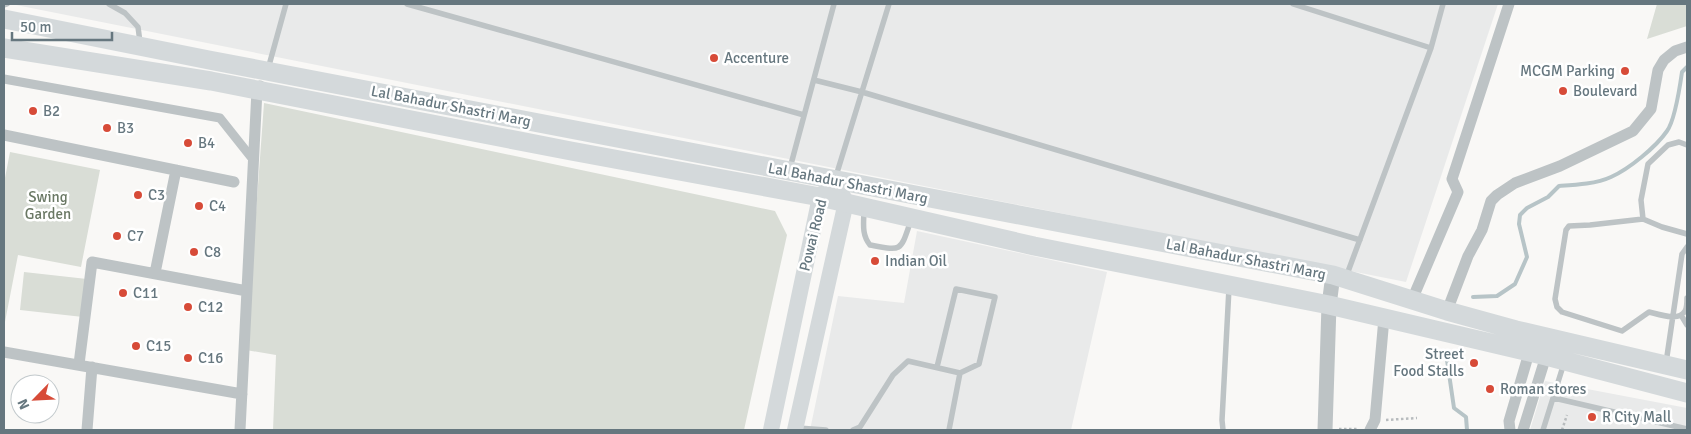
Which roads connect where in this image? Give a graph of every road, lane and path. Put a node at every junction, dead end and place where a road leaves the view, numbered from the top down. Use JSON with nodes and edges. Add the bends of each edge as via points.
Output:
{"nodes":[{"id":1,"x":109,"y":4,"type":"edge"},
{"id":2,"x":286,"y":4,"type":"edge"},
{"id":3,"x":407,"y":4,"type":"edge"},
{"id":4,"x":834,"y":4,"type":"edge"},
{"id":5,"x":889,"y":4,"type":"edge"},
{"id":6,"x":1293,"y":4,"type":"edge"},
{"id":7,"x":1444,"y":4,"type":"edge"},
{"id":8,"x":1509,"y":4,"type":"edge"},
{"id":9,"x":4,"y":19,"type":"edge"},
{"id":10,"x":140,"y":46,"type":"junction"},
{"id":11,"x":1687,"y":47,"type":"edge"},
{"id":12,"x":4,"y":48,"type":"edge"},
{"id":13,"x":1431,"y":48,"type":"junction"},
{"id":14,"x":267,"y":71,"type":"junction"},
{"id":15,"x":4,"y":79,"type":"edge"},
{"id":16,"x":814,"y":80,"type":"junction"},
{"id":17,"x":257,"y":90,"type":"junction"},
{"id":18,"x":862,"y":92,"type":"junction"},
{"id":19,"x":804,"y":115,"type":"junction"},
{"id":20,"x":4,"y":134,"type":"edge"},
{"id":21,"x":1687,"y":144,"type":"edge"},
{"id":22,"x":251,"y":157,"type":"dead end"},
{"id":23,"x":176,"y":170,"type":"junction"},
{"id":24,"x":789,"y":171,"type":"junction"},
{"id":25,"x":835,"y":180,"type":"junction"},
{"id":26,"x":234,"y":182,"type":"dead end"},
{"id":27,"x":820,"y":197,"type":"junction"},
{"id":28,"x":855,"y":204,"type":"junction"},
{"id":29,"x":912,"y":218,"type":"junction"},
{"id":30,"x":1039,"y":219,"type":"junction"},
{"id":31,"x":1643,"y":219,"type":"junction"},
{"id":32,"x":1687,"y":234,"type":"edge"},
{"id":33,"x":1360,"y":240,"type":"junction"},
{"id":34,"x":1034,"y":246,"type":"junction"},
{"id":35,"x":1687,"y":247,"type":"edge"},
{"id":36,"x":155,"y":273,"type":"junction"},
{"id":37,"x":1339,"y":277,"type":"junction"},
{"id":38,"x":1229,"y":285,"type":"junction"},
{"id":39,"x":247,"y":291,"type":"junction"},
{"id":40,"x":1687,"y":298,"type":"edge"},
{"id":41,"x":1412,"y":300,"type":"junction"},
{"id":42,"x":1328,"y":304,"type":"junction"},
{"id":43,"x":1447,"y":311,"type":"junction"},
{"id":44,"x":1681,"y":315,"type":"junction"},
{"id":45,"x":1673,"y":317,"type":"junction"},
{"id":46,"x":1384,"y":318,"type":"junction"},
{"id":47,"x":1687,"y":325,"type":"edge"},
{"id":48,"x":4,"y":352,"type":"edge"},
{"id":49,"x":1537,"y":354,"type":"junction"},
{"id":50,"x":4,"y":356,"type":"edge"},
{"id":51,"x":1565,"y":361,"type":"junction"},
{"id":52,"x":79,"y":364,"type":"junction"},
{"id":53,"x":1665,"y":365,"type":"junction"},
{"id":54,"x":92,"y":367,"type":"junction"},
{"id":55,"x":937,"y":368,"type":"junction"},
{"id":56,"x":1687,"y":370,"type":"edge"},
{"id":57,"x":960,"y":373,"type":"junction"},
{"id":58,"x":1687,"y":393,"type":"edge"},
{"id":59,"x":242,"y":394,"type":"junction"},
{"id":60,"x":1554,"y":398,"type":"junction"},
{"id":61,"x":1567,"y":415,"type":"dead end"},
{"id":62,"x":1417,"y":418,"type":"dead end"},
{"id":63,"x":1372,"y":427,"type":"edge"},
{"id":64,"x":796,"y":429,"type":"edge"},
{"id":65,"x":1687,"y":429,"type":"edge"},
{"id":66,"x":87,"y":430,"type":"edge"},
{"id":67,"x":240,"y":430,"type":"edge"},
{"id":68,"x":771,"y":430,"type":"edge"},
{"id":69,"x":826,"y":430,"type":"edge"},
{"id":70,"x":853,"y":430,"type":"edge"},
{"id":71,"x":949,"y":430,"type":"edge"},
{"id":72,"x":1223,"y":430,"type":"edge"},
{"id":73,"x":1325,"y":430,"type":"edge"},
{"id":74,"x":1510,"y":430,"type":"edge"},
{"id":75,"x":1523,"y":430,"type":"edge"},
{"id":76,"x":1543,"y":430,"type":"edge"},
{"id":77,"x":1562,"y":430,"type":"edge"}],
"edges":[{"from":1,"to":10,"type":"lane","via":[[125,13],[138,27]]},
{"from":2,"to":14,"type":"lane"},
{"from":3,"to":19,"type":"lane"},
{"from":4,"to":16,"type":"lane"},
{"from":5,"to":18,"type":"lane"},
{"from":6,"to":13,"type":"lane"},
{"from":7,"to":13,"type":"lane"},
{"from":8,"to":41,"type":"street","via":[[1452,179],[1458,192]]},
{"from":9,"to":10,"type":"main road","name":"Lal Bahadur Shastri Marg"},
{"from":10,"to":14,"type":"main road","name":"Lal Bahadur Shastri Marg"},
{"from":11,"to":43,"type":"street","via":[[1664,60],[1658,70],[1651,109],[1633,131],[1560,166],[1515,183],[1497,195]]},
{"from":12,"to":17,"type":"main road","name":"Lal Bahadur Shastri Marg"},
{"from":13,"to":33,"type":"lane"},
{"from":14,"to":17,"type":"street"},
{"from":14,"to":24,"type":"main road","name":"Lal Bahadur Shastri Marg"},
{"from":15,"to":22,"type":"street","via":[[220,118]]},
{"from":16,"to":18,"type":"lane"},
{"from":16,"to":19,"type":"lane"},
{"from":17,"to":27,"type":"main road","name":"Lal Bahadur Shastri Marg"},
{"from":17,"to":39,"type":"street"},
{"from":18,"to":25,"type":"lane"},
{"from":18,"to":33,"type":"lane"},
{"from":19,"to":24,"type":"lane"},
{"from":20,"to":23,"type":"street"},
{"from":21,"to":31,"type":"lane","via":[[1668,145],[1648,164],[1641,200]]},
{"from":23,"to":26,"type":"street"},
{"from":23,"to":36,"type":"street"},
{"from":24,"to":25,"type":"main road","name":"Lal Bahadur Shastri Marg"},
{"from":25,"to":27,"type":"main road","name":"Powai Road"},
{"from":25,"to":28,"type":"main road","name":"Powai Road"},
{"from":25,"to":30,"type":"main road","name":"Lal Bahadur Shastri Marg"},
{"from":27,"to":28,"type":"main road","name":"Lal Bahadur Shastri Marg"},
{"from":27,"to":68,"type":"main road","name":"Powai Road"},
{"from":28,"to":29,"type":"main road","name":"Lal Bahadur Shastri Marg"},
{"from":28,"to":29,"type":"lane","via":[[865,240],[870,245],[894,249],[900,246]]},
{"from":28,"to":64,"type":"main road","name":"Powai Road"},
{"from":29,"to":34,"type":"main road","name":"Lal Bahadur Shastri Marg"},
{"from":30,"to":34,"type":"main road"},
{"from":30,"to":37,"type":"main road","name":"Lal Bahadur Shastri Marg"},
{"from":31,"to":32,"type":"lane"},
{"from":31,"to":45,"type":"lane","via":[[1570,226],[1566,230],[1557,307],[1562,312],[1622,331],[1649,312]]},
{"from":33,"to":37,"type":"lane"},
{"from":34,"to":38,"type":"main road","name":"Lal Bahadur Shastri Marg"},
{"from":35,"to":45,"type":"lane","via":[[1682,254]]},
{"from":36,"to":39,"type":"street"},
{"from":36,"to":52,"type":"street","via":[[92,262]]},
{"from":37,"to":41,"type":"main road","name":"Lal Bahadur Shastri Marg"},
{"from":37,"to":42,"type":"street"},
{"from":38,"to":42,"type":"main road","name":"Lal Bahadur Shastri Marg"},
{"from":38,"to":72,"type":"lane"},
{"from":39,"to":59,"type":"street"},
{"from":40,"to":44,"type":"lane"},
{"from":41,"to":43,"type":"main road","name":"Lal Bahadur Shastri Marg"},
{"from":42,"to":46,"type":"main road","name":"Lal Bahadur Shastri Marg"},
{"from":42,"to":73,"type":"street"},
{"from":43,"to":53,"type":"main road","name":"Lal Bahadur Shastri Marg"},
{"from":44,"to":45,"type":"lane"},
{"from":44,"to":47,"type":"lane"},
{"from":45,"to":53,"type":"lane"},
{"from":46,"to":49,"type":"main road","name":"Lal Bahadur Shastri Marg"},
{"from":46,"to":63,"type":"street"},
{"from":48,"to":50,"type":"street"},
{"from":48,"to":52,"type":"street"},
{"from":49,"to":51,"type":"main road","name":"Lal Bahadur Shastri Marg"},
{"from":49,"to":74,"type":"street","via":[[1508,421]]},
{"from":49,"to":75,"type":"street"},
{"from":51,"to":58,"type":"main road","name":"Lal Bahadur Shastri Marg"},
{"from":51,"to":60,"type":"lane"},
{"from":52,"to":54,"type":"street"},
{"from":53,"to":56,"type":"main road","name":"Lal Bahadur Shastri Marg"},
{"from":54,"to":59,"type":"street"},
{"from":54,"to":66,"type":"street"},
{"from":55,"to":57,"type":"lane"},
{"from":55,"to":57,"type":"lane","via":[[956,289],[995,297],[979,364]]},
{"from":55,"to":70,"type":"lane","via":[[908,360],[893,375],[860,427]]},
{"from":57,"to":71,"type":"lane"},
{"from":59,"to":67,"type":"street"},
{"from":60,"to":65,"type":"lane"},
{"from":60,"to":76,"type":"lane"},
{"from":61,"to":77,"type":"path"},
{"from":62,"to":63,"type":"path"},
{"from":63,"to":73,"type":"path"},
{"from":64,"to":69,"type":"lane"}]}
